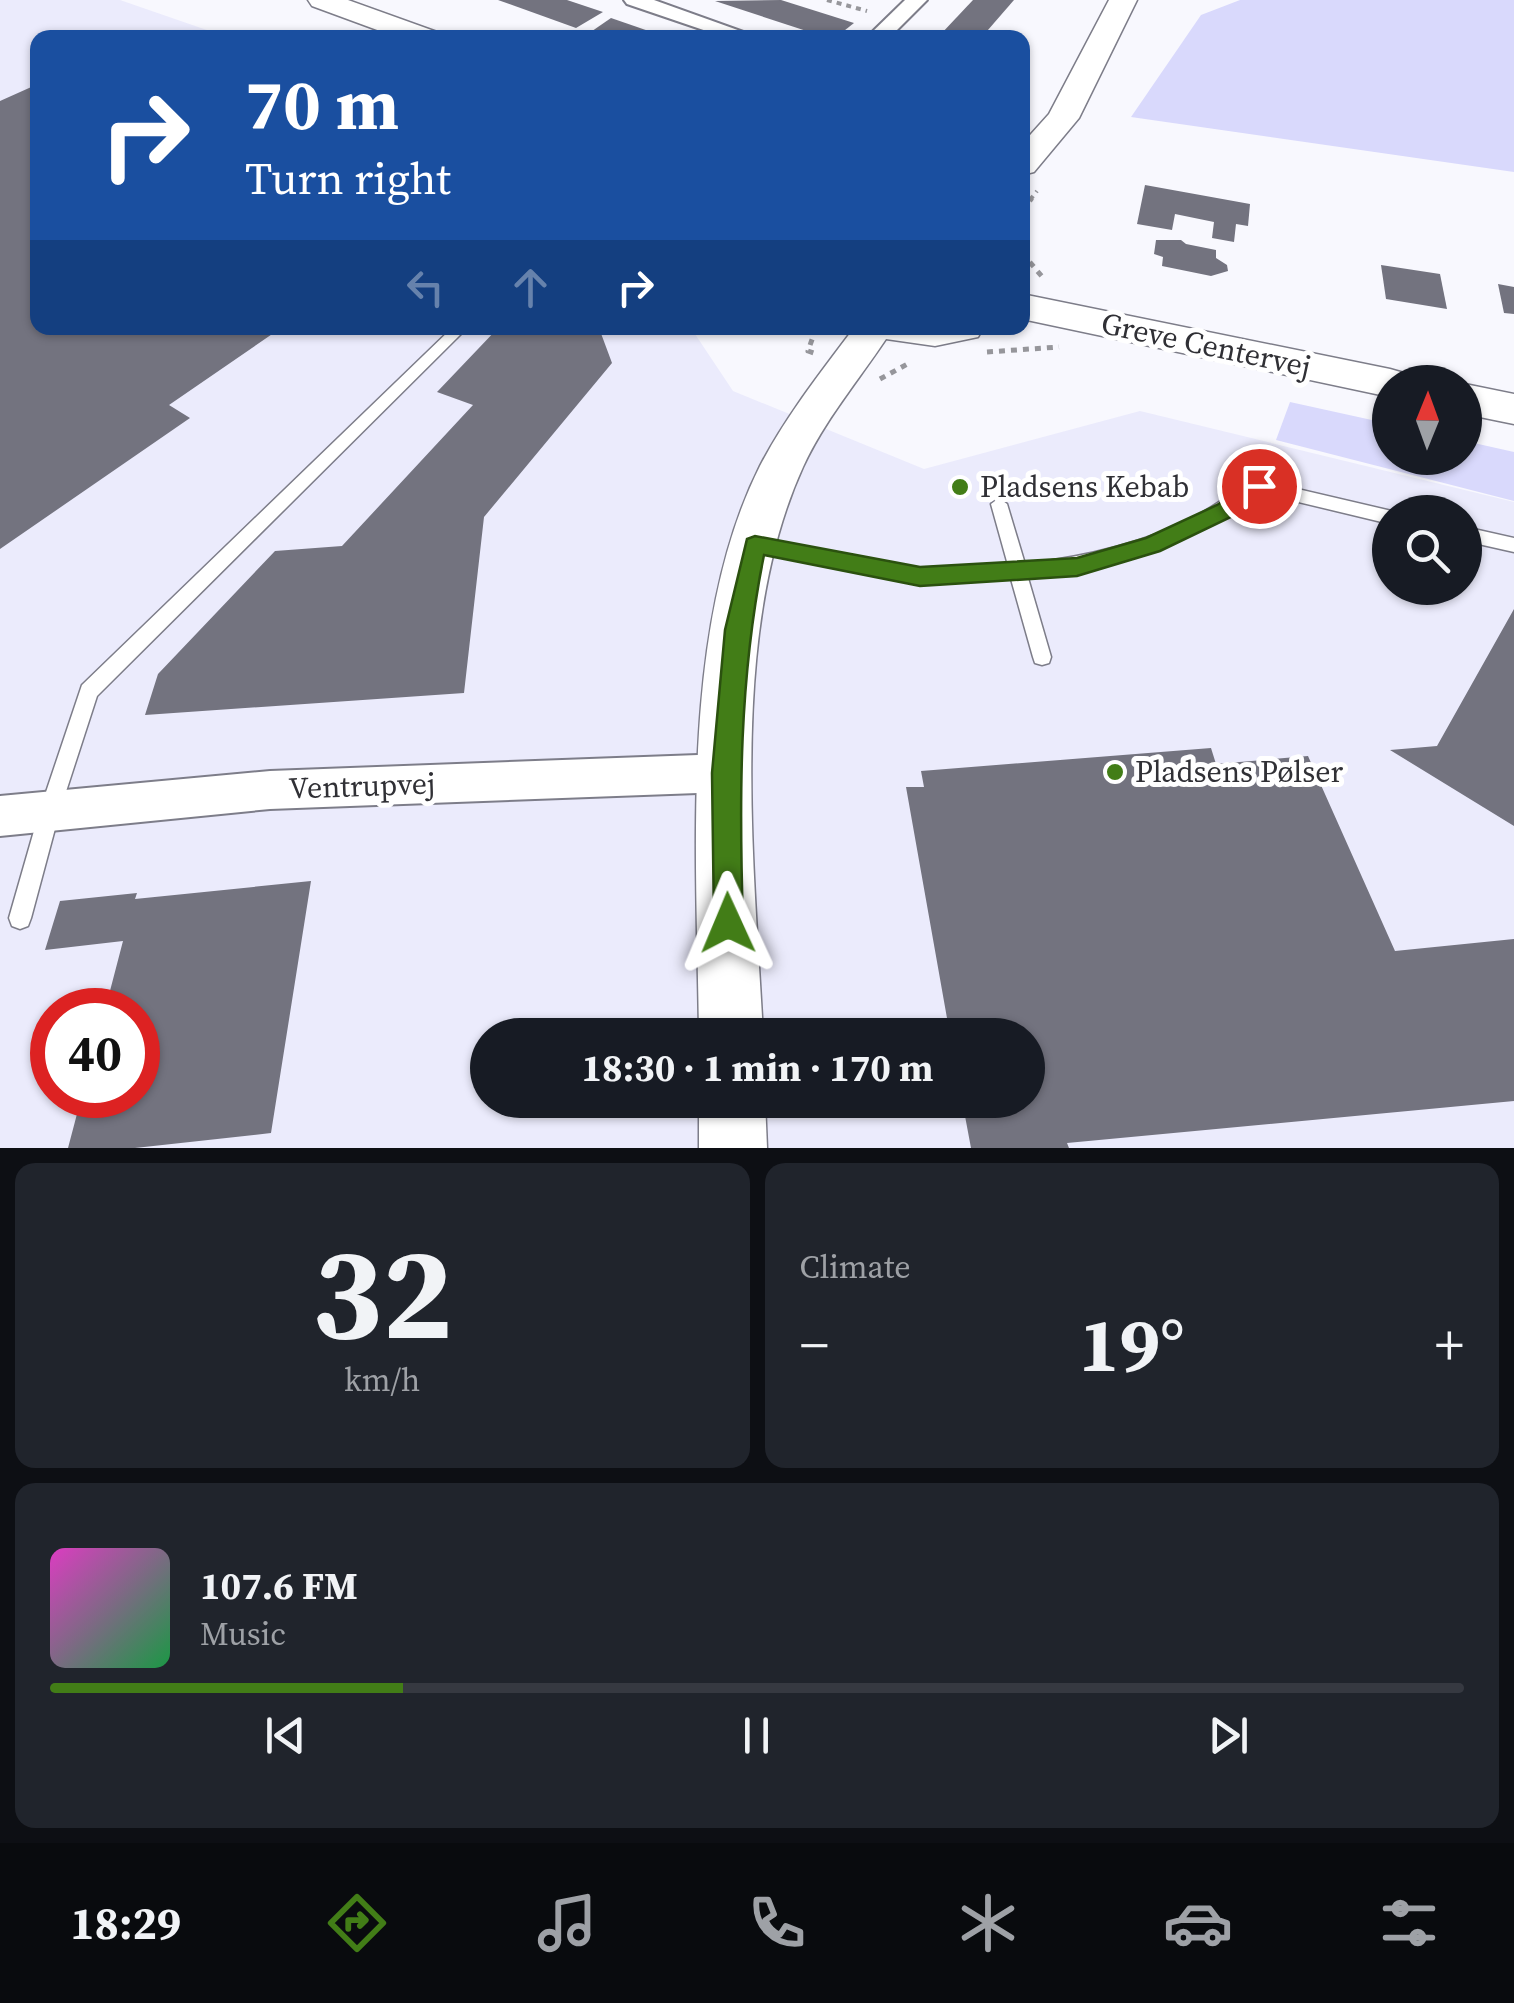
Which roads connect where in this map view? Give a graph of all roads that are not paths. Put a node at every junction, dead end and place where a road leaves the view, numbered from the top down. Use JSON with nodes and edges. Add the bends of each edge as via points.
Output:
{"nodes":[{"id":1,"x":322,"y":0,"type":"edge"},
{"id":2,"x":634,"y":0,"type":"edge"},
{"id":3,"x":917,"y":0,"type":"edge"},
{"id":4,"x":1123,"y":0,"type":"edge"},
{"id":5,"x":405,"y":30,"type":"edge"},
{"id":6,"x":726,"y":30,"type":"edge"},
{"id":7,"x":885,"y":30,"type":"edge"},
{"id":8,"x":1030,"y":156,"type":"edge"},
{"id":9,"x":1030,"y":308,"type":"edge"},
{"id":10,"x":453,"y":335,"type":"edge"},
{"id":11,"x":869,"y":335,"type":"edge"},
{"id":12,"x":1372,"y":379,"type":"edge"},
{"id":13,"x":1482,"y":402,"type":"edge"},
{"id":14,"x":1514,"y":409,"type":"edge"},
{"id":15,"x":1000,"y":504,"type":"dead end"},
{"id":16,"x":1372,"y":513,"type":"edge"},
{"id":17,"x":1482,"y":538,"type":"edge"},
{"id":18,"x":755,"y":545,"type":"junction"},
{"id":19,"x":1514,"y":545,"type":"edge"},
{"id":20,"x":1018,"y":573,"type":"junction"},
{"id":21,"x":1042,"y":658,"type":"dead end"},
{"id":22,"x":725,"y":773,"type":"junction"},
{"id":23,"x":50,"y":810,"type":"junction"},
{"id":24,"x":0,"y":816,"type":"edge"},
{"id":25,"x":20,"y":918,"type":"dead end"},
{"id":26,"x":731,"y":1018,"type":"edge"},
{"id":27,"x":732,"y":1118,"type":"edge"},
{"id":28,"x":733,"y":1148,"type":"edge"}],
"edges":[{"from":1,"to":5,"type":"street"},
{"from":2,"to":6,"type":"street"},
{"from":3,"to":7,"type":"street"},
{"from":4,"to":8,"type":"street","via":[[1063,118]]},
{"from":9,"to":12,"type":"street","name":"Greve Centervej"},
{"from":10,"to":23,"type":"lane","via":[[90,691]]},
{"from":11,"to":18,"type":"street","via":[[773,486]]},
{"from":13,"to":14,"type":"street"},
{"from":15,"to":20,"type":"lane"},
{"from":16,"to":20,"type":"lane","via":[[1259,486],[1152,545],[1077,567]]},
{"from":17,"to":19,"type":"lane"},
{"from":18,"to":20,"type":"lane","via":[[920,576]]},
{"from":18,"to":22,"type":"street","via":[[737,630]]},
{"from":20,"to":21,"type":"lane"},
{"from":22,"to":23,"type":"street","name":"Ventrupvej","via":[[270,790]]},
{"from":22,"to":26,"type":"street"},
{"from":23,"to":24,"type":"street","name":"Ventrupvej"},
{"from":23,"to":25,"type":"lane"},
{"from":27,"to":28,"type":"street"}]}
